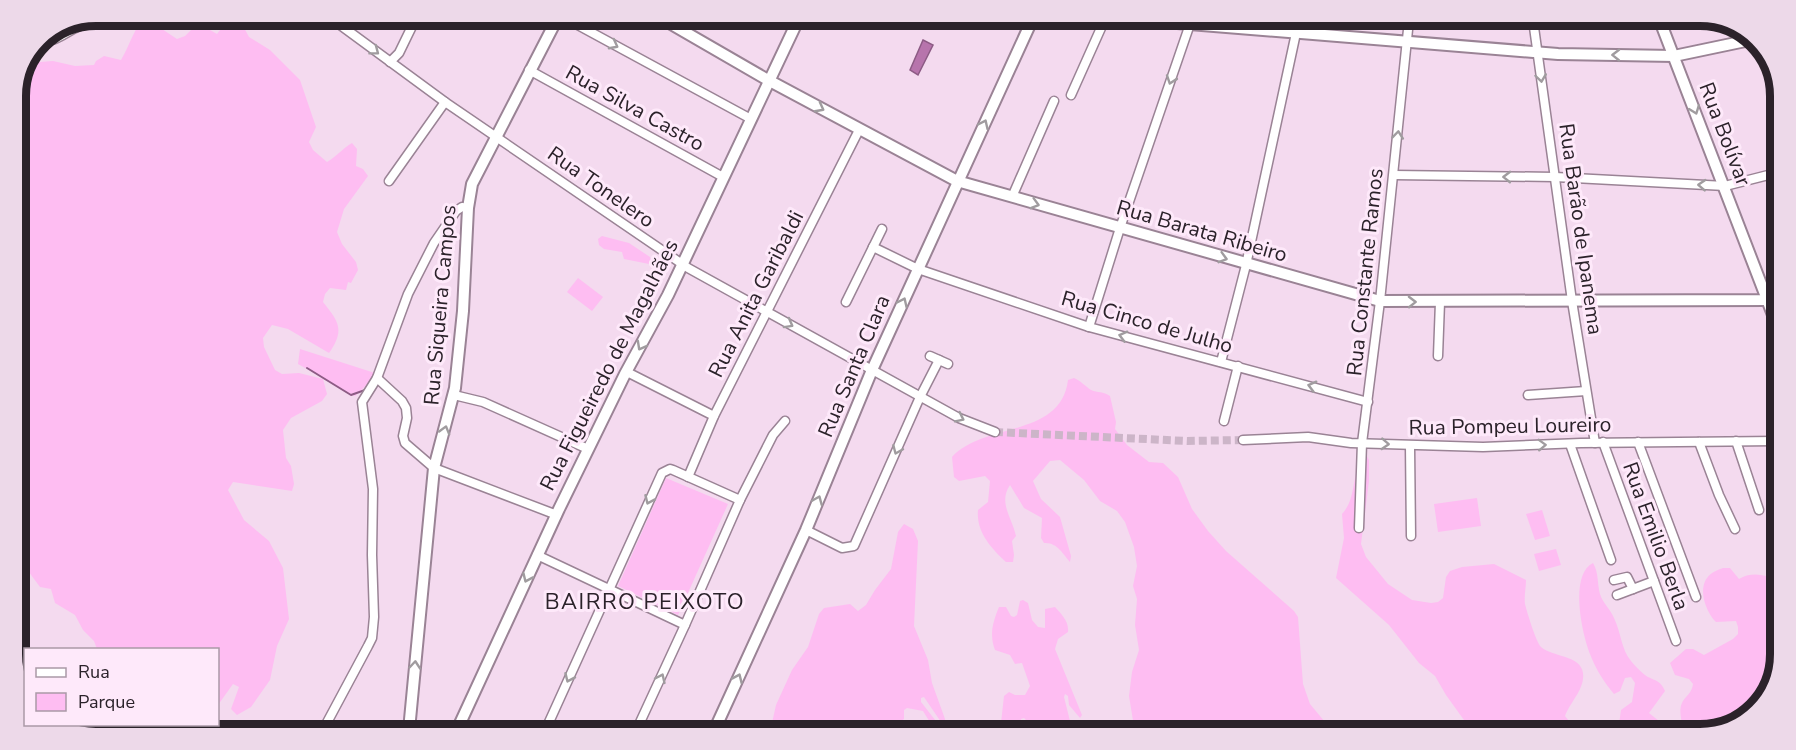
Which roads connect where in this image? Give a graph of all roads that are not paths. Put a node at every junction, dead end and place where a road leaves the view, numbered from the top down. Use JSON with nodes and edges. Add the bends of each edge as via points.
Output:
{"nodes":[{"id":1,"x":341,"y":26,"type":"edge"},
{"id":2,"x":412,"y":26,"type":"edge"},
{"id":3,"x":553,"y":26,"type":"edge"},
{"id":4,"x":580,"y":26,"type":"edge"},
{"id":5,"x":675,"y":26,"type":"edge"},
{"id":6,"x":794,"y":26,"type":"edge"},
{"id":7,"x":1029,"y":26,"type":"edge"},
{"id":8,"x":1102,"y":26,"type":"edge"},
{"id":9,"x":1189,"y":26,"type":"edge"},
{"id":10,"x":1214,"y":26,"type":"edge"},
{"id":11,"x":1408,"y":26,"type":"edge"},
{"id":12,"x":1534,"y":26,"type":"edge"},
{"id":13,"x":1662,"y":26,"type":"edge"},
{"id":14,"x":75,"y":29,"type":"edge"},
{"id":15,"x":1296,"y":33,"type":"junction"},
{"id":16,"x":55,"y":39,"type":"edge"},
{"id":17,"x":1744,"y":41,"type":"edge"},
{"id":18,"x":1407,"y":42,"type":"junction"},
{"id":19,"x":1538,"y":53,"type":"junction"},
{"id":20,"x":1674,"y":56,"type":"junction"},
{"id":21,"x":390,"y":62,"type":"junction"},
{"id":22,"x":530,"y":70,"type":"junction"},
{"id":23,"x":768,"y":80,"type":"junction"},
{"id":24,"x":1071,"y":95,"type":"dead end"},
{"id":25,"x":1054,"y":101,"type":"dead end"},
{"id":26,"x":445,"y":102,"type":"junction"},
{"id":27,"x":751,"y":119,"type":"junction"},
{"id":28,"x":859,"y":130,"type":"junction"},
{"id":29,"x":495,"y":136,"type":"junction"},
{"id":30,"x":1394,"y":175,"type":"junction"},
{"id":31,"x":1770,"y":175,"type":"edge"},
{"id":32,"x":723,"y":177,"type":"junction"},
{"id":33,"x":1555,"y":177,"type":"junction"},
{"id":34,"x":389,"y":181,"type":"dead end"},
{"id":35,"x":957,"y":181,"type":"junction"},
{"id":36,"x":1725,"y":186,"type":"junction"},
{"id":37,"x":1012,"y":197,"type":"junction"},
{"id":38,"x":468,"y":208,"type":"junction"},
{"id":39,"x":1120,"y":228,"type":"junction"},
{"id":40,"x":882,"y":229,"type":"dead end"},
{"id":41,"x":873,"y":247,"type":"junction"},
{"id":42,"x":683,"y":265,"type":"junction"},
{"id":43,"x":1246,"y":265,"type":"junction"},
{"id":44,"x":918,"y":269,"type":"junction"},
{"id":45,"x":1770,"y":290,"type":"edge"},
{"id":46,"x":1770,"y":299,"type":"edge"},
{"id":47,"x":1380,"y":301,"type":"junction"},
{"id":48,"x":1572,"y":301,"type":"junction"},
{"id":49,"x":846,"y":302,"type":"dead end"},
{"id":50,"x":1440,"y":302,"type":"junction"},
{"id":51,"x":767,"y":312,"type":"junction"},
{"id":52,"x":1089,"y":327,"type":"junction"},
{"id":53,"x":930,"y":356,"type":"dead end"},
{"id":54,"x":1438,"y":356,"type":"dead end"},
{"id":55,"x":939,"y":360,"type":"junction"},
{"id":56,"x":1221,"y":362,"type":"junction"},
{"id":57,"x":948,"y":364,"type":"dead end"},
{"id":58,"x":1238,"y":366,"type":"junction"},
{"id":59,"x":872,"y":370,"type":"junction"},
{"id":60,"x":627,"y":372,"type":"junction"},
{"id":61,"x":377,"y":378,"type":"junction"},
{"id":62,"x":1586,"y":391,"type":"junction"},
{"id":63,"x":454,"y":395,"type":"junction"},
{"id":64,"x":1528,"y":395,"type":"dead end"},
{"id":65,"x":920,"y":397,"type":"junction"},
{"id":66,"x":1368,"y":402,"type":"junction"},
{"id":67,"x":714,"y":416,"type":"junction"},
{"id":68,"x":785,"y":421,"type":"dead end"},
{"id":69,"x":1224,"y":421,"type":"dead end"},
{"id":70,"x":995,"y":432,"type":"tunnel mouth"},
{"id":71,"x":1243,"y":440,"type":"tunnel mouth"},
{"id":72,"x":1736,"y":441,"type":"junction"},
{"id":73,"x":1770,"y":441,"type":"edge"},
{"id":74,"x":1599,"y":442,"type":"junction"},
{"id":75,"x":1638,"y":442,"type":"junction"},
{"id":76,"x":1699,"y":442,"type":"junction"},
{"id":77,"x":1362,"y":443,"type":"junction"},
{"id":78,"x":1570,"y":444,"type":"junction"},
{"id":79,"x":1410,"y":446,"type":"junction"},
{"id":80,"x":588,"y":448,"type":"junction"},
{"id":81,"x":434,"y":468,"type":"junction"},
{"id":82,"x":688,"y":477,"type":"junction"},
{"id":83,"x":740,"y":500,"type":"junction"},
{"id":84,"x":1759,"y":510,"type":"dead end"},
{"id":85,"x":557,"y":515,"type":"junction"},
{"id":86,"x":1359,"y":528,"type":"dead end"},
{"id":87,"x":1735,"y":529,"type":"dead end"},
{"id":88,"x":806,"y":530,"type":"junction"},
{"id":89,"x":1411,"y":536,"type":"dead end"},
{"id":90,"x":537,"y":555,"type":"junction"},
{"id":91,"x":1611,"y":560,"type":"dead end"},
{"id":92,"x":1614,"y":580,"type":"dead end"},
{"id":93,"x":1654,"y":581,"type":"junction"},
{"id":94,"x":609,"y":589,"type":"junction"},
{"id":95,"x":1633,"y":589,"type":"junction"},
{"id":96,"x":1617,"y":595,"type":"dead end"},
{"id":97,"x":1696,"y":597,"type":"dead end"},
{"id":98,"x":686,"y":625,"type":"junction"},
{"id":99,"x":1676,"y":641,"type":"dead end"},
{"id":100,"x":464,"y":716,"type":"junction"},
{"id":101,"x":326,"y":724,"type":"edge"},
{"id":102,"x":411,"y":724,"type":"edge"},
{"id":103,"x":460,"y":724,"type":"edge"},
{"id":104,"x":463,"y":724,"type":"edge"},
{"id":105,"x":548,"y":724,"type":"edge"},
{"id":106,"x":639,"y":724,"type":"edge"},
{"id":107,"x":717,"y":724,"type":"edge"}],
"edges":[{"from":1,"to":21,"type":"street","name":"Rua Tonelero","one_way":true},
{"from":2,"to":21,"type":"street"},
{"from":3,"to":22,"type":"main road","name":"Rua Siqueira Campos"},
{"from":4,"to":27,"type":"street","one_way":true},
{"from":5,"to":23,"type":"main road","name":"Rua Barata Ribeiro"},
{"from":6,"to":23,"type":"main road","name":"Rua Figueiredo de Magalhães"},
{"from":35,"to":7,"type":"main road","name":"Rua Santa Clara","one_way":true},
{"from":8,"to":24,"type":"street"},
{"from":9,"to":39,"type":"street","one_way":true},
{"from":10,"to":15,"type":"main road"},
{"from":11,"to":18,"type":"street","name":"Rua Constante Ramos"},
{"from":12,"to":19,"type":"street","name":"Rua Barão de Ipanema"},
{"from":13,"to":20,"type":"main road","name":"Rua Bolívar"},
{"from":14,"to":16,"type":"street"},
{"from":15,"to":18,"type":"main road"},
{"from":15,"to":43,"type":"street"},
{"from":17,"to":20,"type":"main road"},
{"from":18,"to":19,"type":"main road"},
{"from":30,"to":18,"type":"street","name":"Rua Constante Ramos","one_way":true},
{"from":20,"to":19,"type":"main road","one_way":true},
{"from":19,"to":33,"type":"street","name":"Rua Barão de Ipanema","one_way":true},
{"from":20,"to":36,"type":"main road","name":"Rua Bolívar","one_way":true},
{"from":21,"to":26,"type":"street","name":"Rua Tonelero"},
{"from":22,"to":29,"type":"main road","name":"Rua Siqueira Campos"},
{"from":22,"to":32,"type":"street","name":"Rua Silva Castro"},
{"from":23,"to":27,"type":"main road","name":"Rua Figueiredo de Magalhães"},
{"from":23,"to":28,"type":"main road","name":"Rua Barata Ribeiro","one_way":true},
{"from":25,"to":37,"type":"street"},
{"from":26,"to":29,"type":"street","name":"Rua Tonelero"},
{"from":26,"to":34,"type":"street"},
{"from":27,"to":32,"type":"main road","name":"Rua Figueiredo de Magalhães"},
{"from":28,"to":35,"type":"main road","name":"Rua Barata Ribeiro"},
{"from":28,"to":51,"type":"street","name":"Rua Anita Garibaldi"},
{"from":29,"to":38,"type":"main road","name":"Rua Siqueira Campos","via":[[473,181]]},
{"from":29,"to":42,"type":"street","name":"Rua Tonelero"},
{"from":33,"to":30,"type":"street","one_way":true},
{"from":30,"to":47,"type":"street","name":"Rua Constante Ramos"},
{"from":31,"to":36,"type":"street"},
{"from":32,"to":42,"type":"main road","name":"Rua Figueiredo de Magalhães"},
{"from":36,"to":33,"type":"street","one_way":true},
{"from":33,"to":48,"type":"street","name":"Rua Barão de Ipanema"},
{"from":35,"to":37,"type":"main road","name":"Rua Barata Ribeiro"},
{"from":35,"to":44,"type":"main road","name":"Rua Santa Clara"},
{"from":36,"to":45,"type":"main road","name":"Rua Bolívar"},
{"from":37,"to":39,"type":"main road","name":"Rua Barata Ribeiro","one_way":true},
{"from":38,"to":61,"type":"street","via":[[456,211],[434,243],[408,294]]},
{"from":38,"to":63,"type":"main road","name":"Rua Siqueira Campos"},
{"from":39,"to":43,"type":"main road","name":"Rua Barata Ribeiro","one_way":true},
{"from":39,"to":52,"type":"street"},
{"from":40,"to":41,"type":"street"},
{"from":41,"to":44,"type":"street","name":"Rua Cinco de Julho"},
{"from":41,"to":49,"type":"street"},
{"from":42,"to":51,"type":"street","name":"Rua Tonelero"},
{"from":42,"to":60,"type":"main road","name":"Rua Figueiredo de Magalhães","one_way":true},
{"from":43,"to":47,"type":"main road","name":"Rua Barata Ribeiro"},
{"from":43,"to":56,"type":"street"},
{"from":44,"to":52,"type":"street","name":"Rua Cinco de Julho"},
{"from":59,"to":44,"type":"main road","name":"Rua Santa Clara","one_way":true},
{"from":46,"to":48,"type":"main road","name":"Rua Barata Ribeiro"},
{"from":47,"to":50,"type":"main road","name":"Rua Barata Ribeiro","one_way":true},
{"from":47,"to":66,"type":"street","name":"Rua Constante Ramos"},
{"from":48,"to":50,"type":"main road","name":"Rua Barata Ribeiro"},
{"from":48,"to":62,"type":"street","name":"Rua Barão de Ipanema"},
{"from":50,"to":54,"type":"street"},
{"from":51,"to":59,"type":"street","name":"Rua Tonelero","one_way":true},
{"from":51,"to":67,"type":"street","name":"Rua Anita Garibaldi"},
{"from":56,"to":52,"type":"street","name":"Rua Cinco de Julho","one_way":true},
{"from":53,"to":55,"type":"street"},
{"from":55,"to":57,"type":"street"},
{"from":55,"to":65,"type":"street"},
{"from":56,"to":58,"type":"street","name":"Rua Cinco de Julho"},
{"from":66,"to":58,"type":"street","name":"Rua Cinco de Julho","one_way":true},
{"from":58,"to":69,"type":"street"},
{"from":59,"to":65,"type":"street","name":"Rua Tonelero"},
{"from":88,"to":59,"type":"main road","name":"Rua Santa Clara","one_way":true},
{"from":60,"to":67,"type":"street"},
{"from":60,"to":80,"type":"main road","name":"Rua Figueiredo de Magalhães"},
{"from":61,"to":81,"type":"street","via":[[406,408],[403,441]]},
{"from":61,"to":101,"type":"street","via":[[362,406],[374,489],[372,638]]},
{"from":62,"to":64,"type":"street"},
{"from":62,"to":74,"type":"street","name":"Rua Barão de Ipanema"},
{"from":63,"to":80,"type":"street","via":[[483,402]]},
{"from":81,"to":63,"type":"main road","name":"Rua Siqueira Campos","one_way":true},
{"from":65,"to":70,"type":"street","name":"Rua Tonelero","one_way":true},
{"from":65,"to":88,"type":"street","one_way":true,"via":[[854,546],[842,548]]},
{"from":66,"to":77,"type":"street","name":"Rua Constante Ramos"},
{"from":67,"to":82,"type":"street","name":"Rua Anita Garibaldi"},
{"from":68,"to":83,"type":"street","via":[[773,435]]},
{"from":71,"to":77,"type":"street","name":"Rua Pompeu Loureiro","via":[[1308,437]]},
{"from":72,"to":73,"type":"street","name":"Rua Pompeu Loureiro"},
{"from":72,"to":76,"type":"street","name":"Rua Pompeu Loureiro"},
{"from":72,"to":84,"type":"street"},
{"from":74,"to":75,"type":"street","name":"Rua Pompeu Loureiro"},
{"from":74,"to":78,"type":"street","name":"Rua Pompeu Loureiro"},
{"from":74,"to":93,"type":"street","name":"Rua Emilio Berla"},
{"from":75,"to":76,"type":"street","name":"Rua Pompeu Loureiro"},
{"from":75,"to":97,"type":"street"},
{"from":76,"to":87,"type":"street"},
{"from":77,"to":79,"type":"street","name":"Rua Pompeu Loureiro","one_way":true},
{"from":77,"to":86,"type":"street","name":"Rua Constante Ramos"},
{"from":79,"to":78,"type":"street","name":"Rua Pompeu Loureiro","one_way":true},
{"from":78,"to":91,"type":"street"},
{"from":79,"to":89,"type":"street"},
{"from":80,"to":85,"type":"main road","name":"Rua Figueiredo de Magalhães"},
{"from":81,"to":85,"type":"street"},
{"from":102,"to":81,"type":"main road","name":"Rua Siqueira Campos","one_way":true},
{"from":82,"to":83,"type":"street"},
{"from":82,"to":94,"type":"street","one_way":true,"via":[[670,469],[660,476]]},
{"from":83,"to":98,"type":"street"},
{"from":85,"to":90,"type":"main road","name":"Rua Figueiredo de Magalhães"},
{"from":107,"to":88,"type":"main road","name":"Rua Santa Clara","one_way":true},
{"from":90,"to":94,"type":"street"},
{"from":90,"to":100,"type":"main road","name":"Rua Figueiredo de Magalhães","one_way":true},
{"from":92,"to":95,"type":"street","via":[[1627,577]]},
{"from":93,"to":95,"type":"street"},
{"from":93,"to":99,"type":"street","name":"Rua Emilio Berla"},
{"from":94,"to":98,"type":"street"},
{"from":94,"to":105,"type":"street","one_way":true},
{"from":95,"to":96,"type":"street"},
{"from":106,"to":98,"type":"street","one_way":true},
{"from":100,"to":103,"type":"main road","name":"Rua Figueiredo de Magalhães"},
{"from":100,"to":104,"type":"street"}]}
